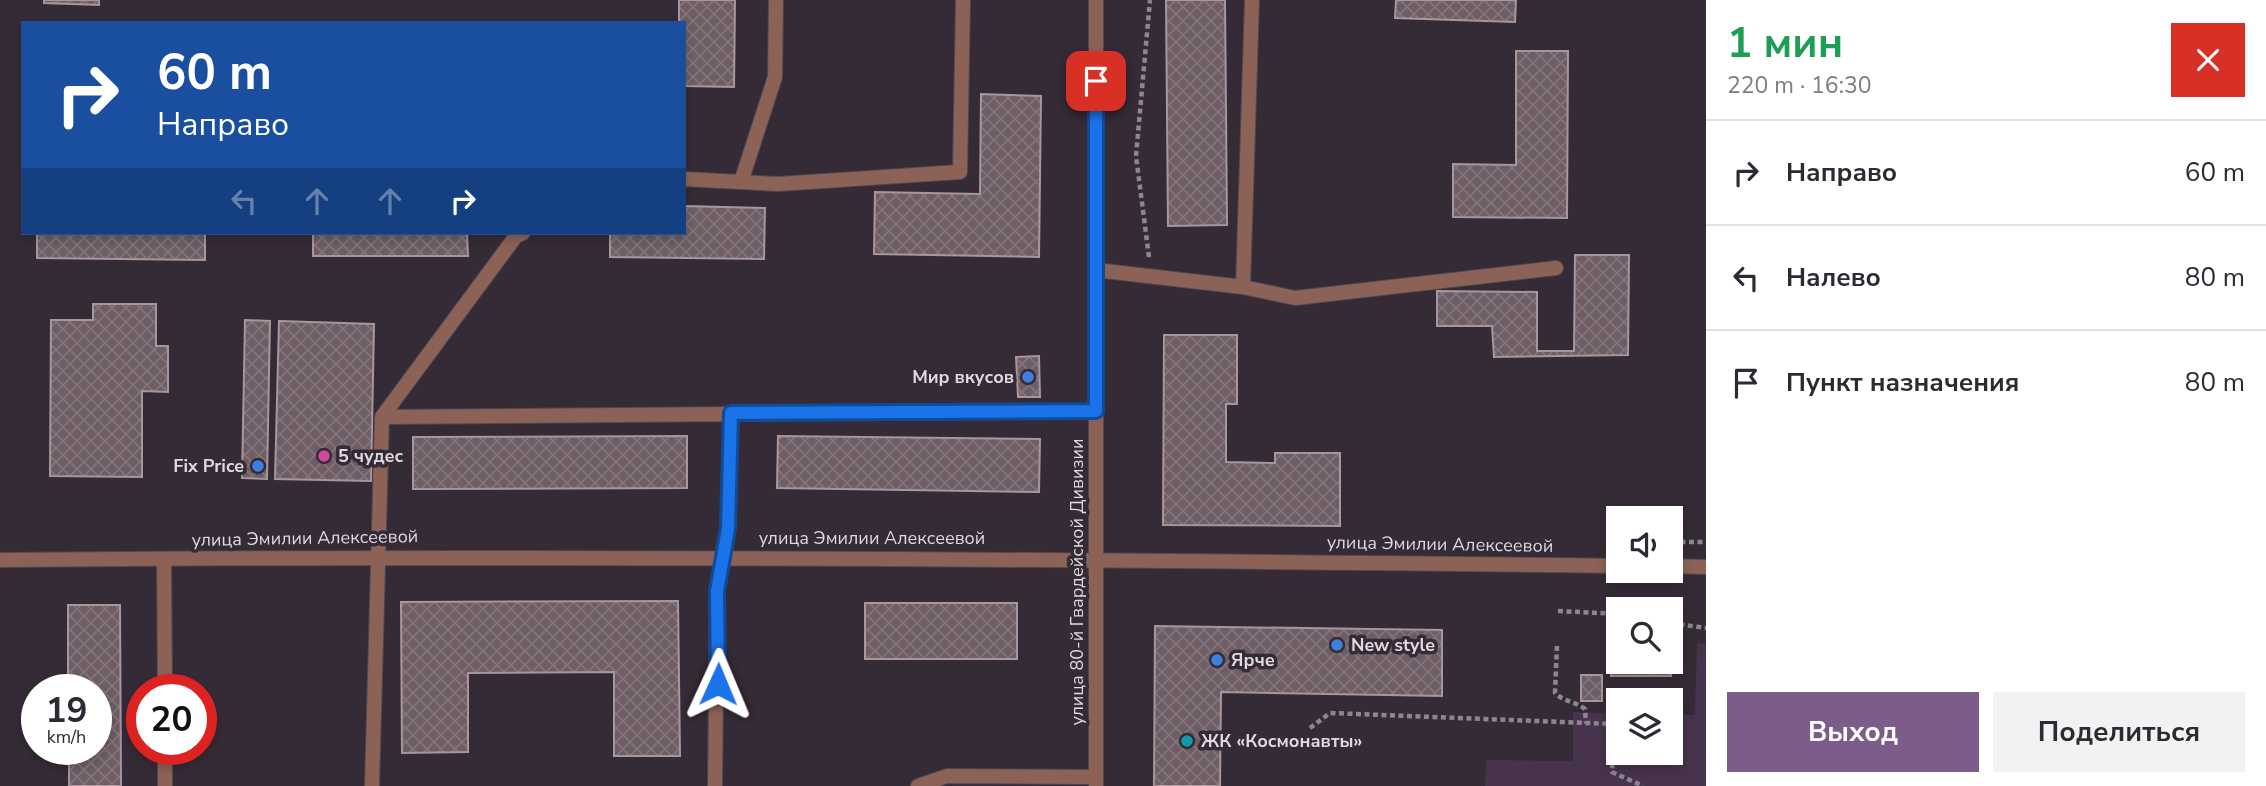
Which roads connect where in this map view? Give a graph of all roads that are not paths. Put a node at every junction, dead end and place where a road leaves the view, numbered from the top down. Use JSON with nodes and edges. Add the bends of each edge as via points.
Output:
{"nodes":[{"id":1,"x":776,"y":0,"type":"edge"},
{"id":2,"x":963,"y":0,"type":"edge"},
{"id":3,"x":1096,"y":0,"type":"edge"},
{"id":4,"x":1252,"y":0,"type":"edge"},
{"id":5,"x":686,"y":178,"type":"edge"},
{"id":6,"x":741,"y":182,"type":"junction"},
{"id":7,"x":518,"y":235,"type":"edge"},
{"id":8,"x":1556,"y":268,"type":"dead end"},
{"id":9,"x":1096,"y":270,"type":"junction"},
{"id":10,"x":1242,"y":287,"type":"junction"},
{"id":11,"x":1096,"y":411,"type":"junction"},
{"id":12,"x":731,"y":413,"type":"junction"},
{"id":13,"x":382,"y":417,"type":"junction"},
{"id":14,"x":379,"y":556,"type":"junction"},
{"id":15,"x":725,"y":557,"type":"junction"},
{"id":16,"x":164,"y":559,"type":"junction"},
{"id":17,"x":0,"y":560,"type":"edge"},
{"id":18,"x":1097,"y":560,"type":"junction"},
{"id":19,"x":1606,"y":566,"type":"edge"},
{"id":20,"x":1683,"y":566,"type":"edge"},
{"id":21,"x":1706,"y":567,"type":"edge"},
{"id":22,"x":165,"y":674,"type":"edge"},
{"id":23,"x":165,"y":765,"type":"edge"},
{"id":24,"x":947,"y":781,"type":"edge"},
{"id":25,"x":1096,"y":781,"type":"edge"},
{"id":26,"x":165,"y":786,"type":"edge"},
{"id":27,"x":372,"y":786,"type":"edge"},
{"id":28,"x":715,"y":786,"type":"edge"},
{"id":29,"x":918,"y":786,"type":"edge"}],
"edges":[{"from":1,"to":6,"type":"street","via":[[775,76]]},
{"from":2,"to":6,"type":"street","via":[[960,172],[778,184]]},
{"from":3,"to":9,"type":"street","name":"улица 80-й Гвардейской Дивизии"},
{"from":4,"to":10,"type":"street"},
{"from":5,"to":6,"type":"street"},
{"from":7,"to":13,"type":"street"},
{"from":8,"to":10,"type":"street","via":[[1296,299]]},
{"from":9,"to":10,"type":"street"},
{"from":9,"to":11,"type":"street","name":"улица 80-й Гвардейской Дивизии"},
{"from":11,"to":12,"type":"street"},
{"from":11,"to":18,"type":"street","name":"улица 80-й Гвардейской Дивизии"},
{"from":12,"to":13,"type":"street"},
{"from":12,"to":15,"type":"street"},
{"from":13,"to":14,"type":"street"},
{"from":14,"to":15,"type":"street","name":"улица Эмилии Алексеевой"},
{"from":14,"to":16,"type":"street","name":"улица Эмилии Алексеевой"},
{"from":14,"to":27,"type":"street"},
{"from":15,"to":18,"type":"street","name":"улица Эмилии Алексеевой"},
{"from":15,"to":28,"type":"street","via":[[717,591]]},
{"from":16,"to":17,"type":"street","name":"улица Эмилии Алексеевой"},
{"from":16,"to":22,"type":"street"},
{"from":18,"to":19,"type":"street","name":"улица Эмилии Алексеевой"},
{"from":18,"to":25,"type":"street","name":"улица 80-й Гвардейской Дивизии"},
{"from":20,"to":21,"type":"street"},
{"from":23,"to":26,"type":"street"},
{"from":24,"to":25,"type":"street"},
{"from":24,"to":29,"type":"street"}]}
